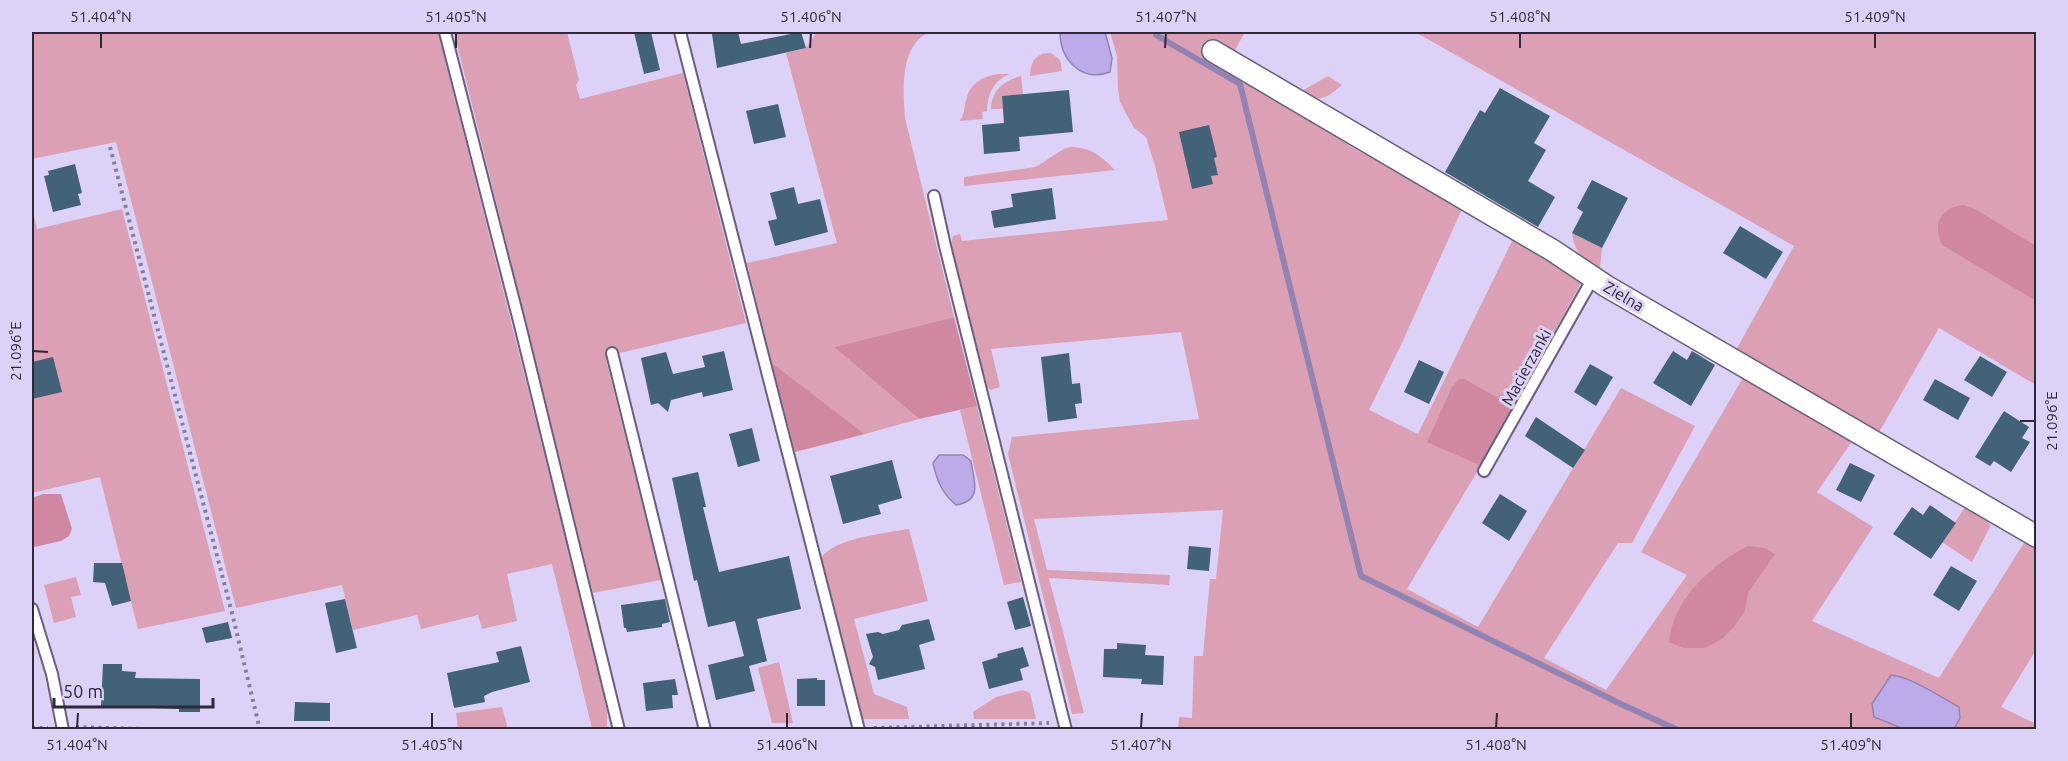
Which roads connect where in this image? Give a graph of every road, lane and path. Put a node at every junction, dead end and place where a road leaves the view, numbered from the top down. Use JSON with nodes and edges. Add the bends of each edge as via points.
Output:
{"nodes":[{"id":1,"x":445,"y":32,"type":"edge"},
{"id":2,"x":680,"y":32,"type":"edge"},
{"id":3,"x":1213,"y":51,"type":"dead end"},
{"id":4,"x":110,"y":147,"type":"dead end"},
{"id":5,"x":934,"y":196,"type":"dead end"},
{"id":6,"x":1593,"y":278,"type":"junction"},
{"id":7,"x":612,"y":353,"type":"dead end"},
{"id":8,"x":1484,"y":471,"type":"dead end"},
{"id":9,"x":2037,"y":536,"type":"edge"},
{"id":10,"x":32,"y":609,"type":"edge"},
{"id":11,"x":1066,"y":726,"type":"edge"},
{"id":12,"x":32,"y":728,"type":"edge"},
{"id":13,"x":63,"y":728,"type":"edge"},
{"id":14,"x":178,"y":729,"type":"edge"},
{"id":15,"x":260,"y":729,"type":"edge"},
{"id":16,"x":619,"y":729,"type":"edge"},
{"id":17,"x":705,"y":729,"type":"edge"},
{"id":18,"x":818,"y":729,"type":"edge"},
{"id":19,"x":859,"y":729,"type":"edge"}],
"edges":[{"from":1,"to":16,"type":"lane"},
{"from":2,"to":19,"type":"lane"},
{"from":3,"to":6,"type":"street","name":"Zielna","via":[[1552,250]]},
{"from":4,"to":15,"type":"path"},
{"from":5,"to":11,"type":"lane"},
{"from":6,"to":8,"type":"lane","name":"Macierzanki"},
{"from":6,"to":9,"type":"street","name":"Zielna"},
{"from":7,"to":17,"type":"lane"},
{"from":10,"to":13,"type":"lane"},
{"from":11,"to":19,"type":"path"},
{"from":12,"to":13,"type":"path"},
{"from":13,"to":14,"type":"path"},
{"from":18,"to":19,"type":"path"}]}
